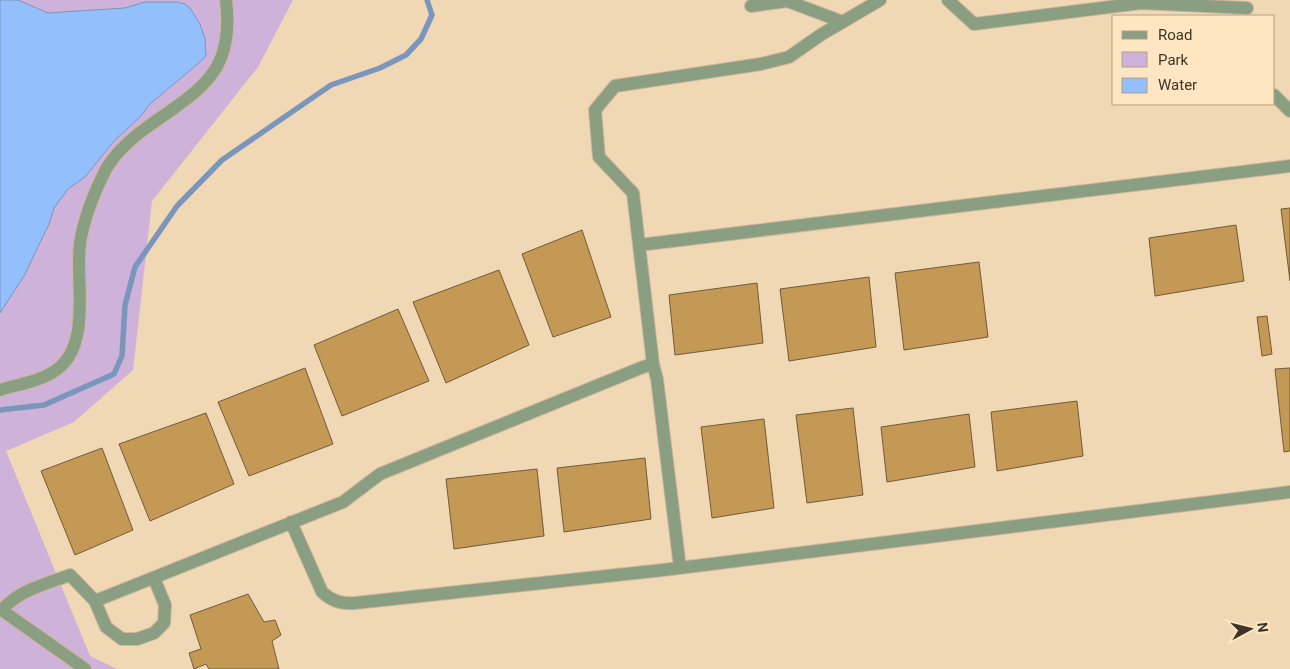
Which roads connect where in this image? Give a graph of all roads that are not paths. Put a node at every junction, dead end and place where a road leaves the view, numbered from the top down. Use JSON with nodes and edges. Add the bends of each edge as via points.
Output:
{"nodes":[{"id":1,"x":226,"y":0,"type":"edge"},
{"id":2,"x":880,"y":0,"type":"edge"},
{"id":3,"x":948,"y":0,"type":"edge"},
{"id":4,"x":751,"y":6,"type":"dead end"},
{"id":5,"x":1247,"y":8,"type":"edge"},
{"id":6,"x":844,"y":22,"type":"junction"},
{"id":7,"x":1275,"y":97,"type":"edge"},
{"id":8,"x":1290,"y":111,"type":"edge"},
{"id":9,"x":1290,"y":166,"type":"edge"},
{"id":10,"x":639,"y":245,"type":"junction"},
{"id":11,"x":653,"y":364,"type":"junction"},
{"id":12,"x":0,"y":390,"type":"edge"},
{"id":13,"x":1290,"y":492,"type":"edge"},
{"id":14,"x":291,"y":522,"type":"junction"},
{"id":15,"x":680,"y":568,"type":"junction"},
{"id":16,"x":154,"y":578,"type":"junction"},
{"id":17,"x":95,"y":601,"type":"junction"},
{"id":18,"x":1,"y":610,"type":"edge"},
{"id":19,"x":85,"y":669,"type":"edge"}],
"edges":[{"from":1,"to":12,"type":"lane","via":[[226,41],[215,71],[188,98],[122,148],[106,169],[96,191],[80,242],[80,312],[68,358],[50,373]]},
{"from":2,"to":6,"type":"lane"},
{"from":3,"to":5,"type":"lane","via":[[974,24],[1141,3]]},
{"from":4,"to":6,"type":"lane","via":[[787,1]]},
{"from":6,"to":10,"type":"lane","via":[[789,57],[615,86],[595,110],[599,157],[633,193]]},
{"from":7,"to":8,"type":"lane"},
{"from":9,"to":10,"type":"lane"},
{"from":10,"to":11,"type":"lane"},
{"from":11,"to":14,"type":"lane","via":[[380,474],[343,502]]},
{"from":11,"to":15,"type":"lane"},
{"from":13,"to":15,"type":"lane"},
{"from":14,"to":15,"type":"lane","via":[[322,592],[343,604]]},
{"from":14,"to":16,"type":"lane"},
{"from":16,"to":17,"type":"lane"},
{"from":16,"to":17,"type":"lane","via":[[165,605],[164,623],[154,633],[138,639],[122,639],[106,627]]},
{"from":17,"to":18,"type":"lane","via":[[70,574],[23,592]]},
{"from":18,"to":19,"type":"lane"}]}
